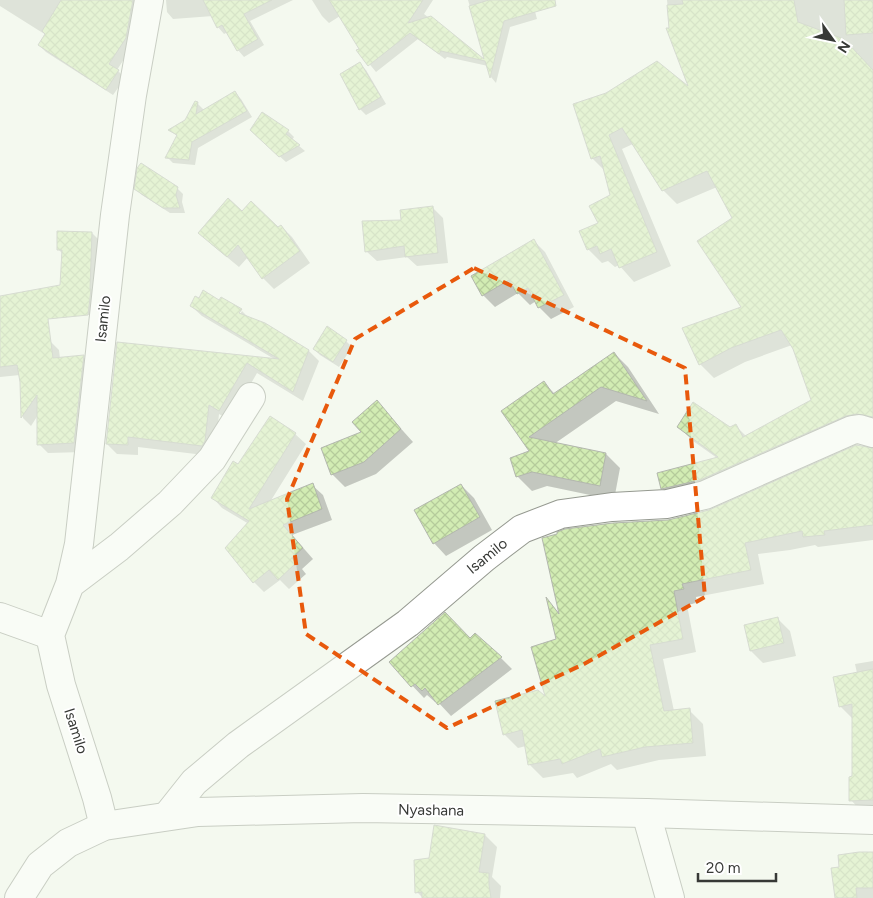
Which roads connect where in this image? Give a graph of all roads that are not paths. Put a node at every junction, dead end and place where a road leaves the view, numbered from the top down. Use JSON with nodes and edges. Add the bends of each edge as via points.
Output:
{"nodes":[{"id":1,"x":149,"y":0,"type":"edge"},
{"id":2,"x":251,"y":397,"type":"dead end"},
{"id":3,"x":873,"y":433,"type":"edge"},
{"id":4,"x":70,"y":584,"type":"junction"},
{"id":5,"x":0,"y":617,"type":"edge"},
{"id":6,"x":50,"y":635,"type":"junction"},
{"id":7,"x":646,"y":813,"type":"junction"},
{"id":8,"x":168,"y":816,"type":"junction"},
{"id":9,"x":873,"y":820,"type":"edge"},
{"id":10,"x":104,"y":826,"type":"junction"},
{"id":11,"x":19,"y":898,"type":"edge"},
{"id":12,"x":670,"y":898,"type":"edge"}],
"edges":[{"from":1,"to":4,"type":"street","name":"Isamilo","via":[[115,215],[79,544]]},
{"from":2,"to":4,"type":"street","via":[[212,459],[170,503]]},
{"from":3,"to":8,"type":"street","name":"Isamilo","via":[[852,430],[705,495],[667,504],[561,514],[522,529],[408,622],[238,745],[194,782]]},
{"from":4,"to":6,"type":"street","name":"Isamilo"},
{"from":5,"to":6,"type":"street"},
{"from":6,"to":10,"type":"street","name":"Isamilo"},
{"from":7,"to":8,"type":"street","name":"Nyashana","via":[[363,808],[198,812]]},
{"from":7,"to":9,"type":"street","name":"Nyashana"},
{"from":7,"to":12,"type":"street"},
{"from":8,"to":10,"type":"street","name":"Nyashana"},
{"from":10,"to":11,"type":"street","name":"Nyashana","via":[[68,843],[40,865]]}]}
